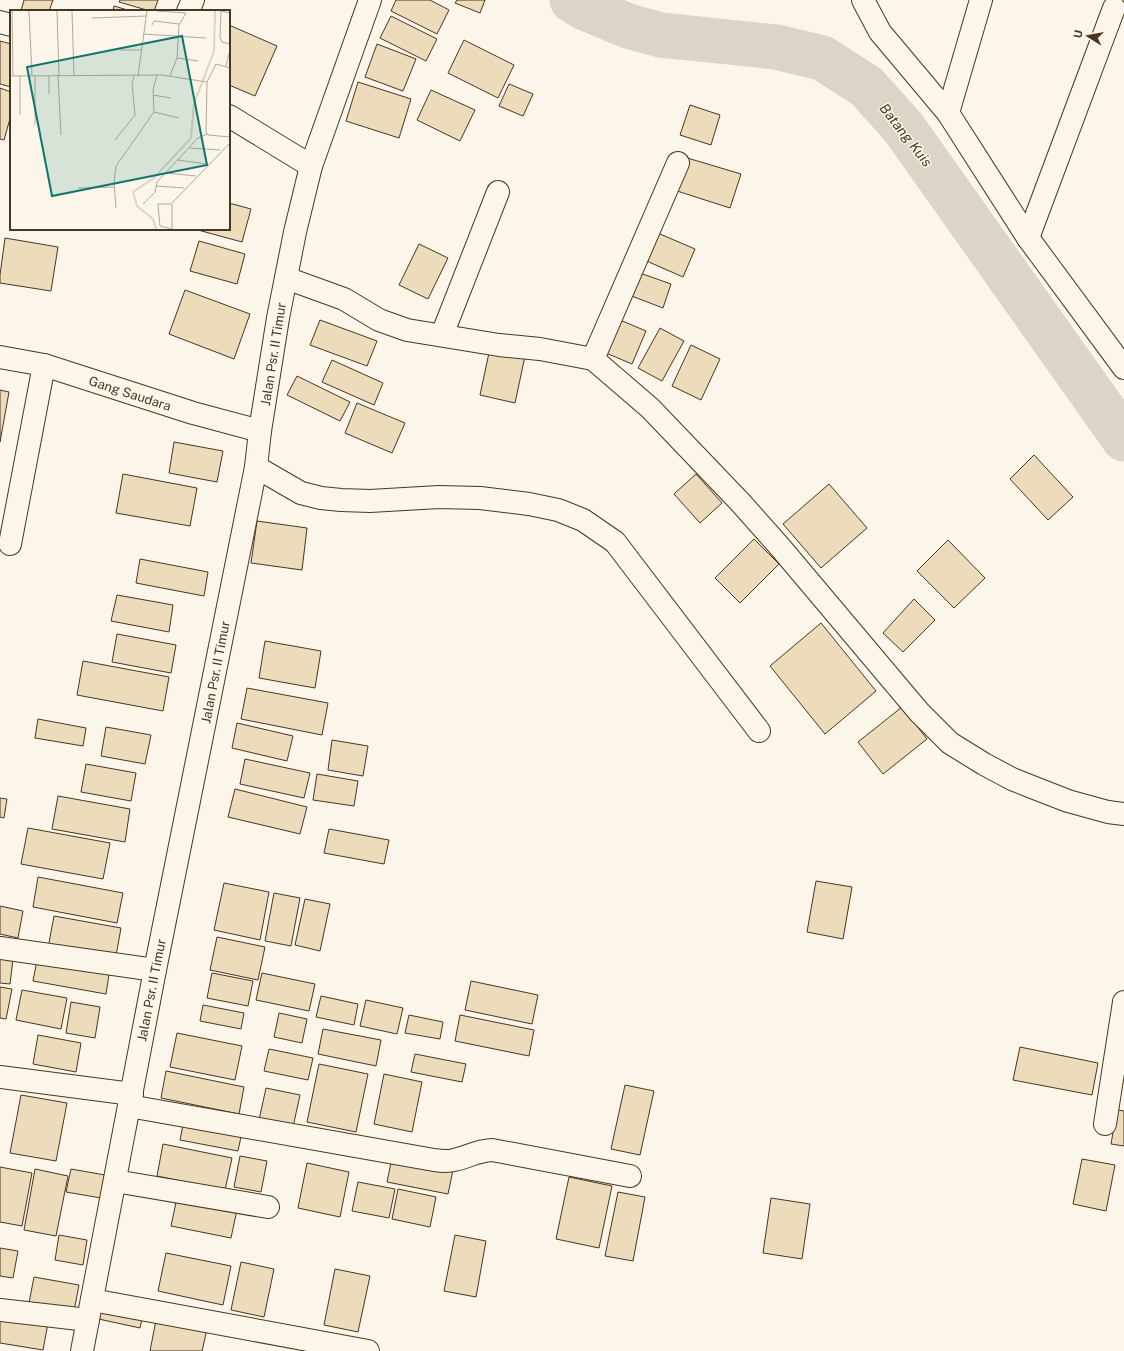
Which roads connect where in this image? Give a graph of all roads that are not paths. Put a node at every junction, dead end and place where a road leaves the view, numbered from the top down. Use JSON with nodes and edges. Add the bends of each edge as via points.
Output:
{"nodes":[{"id":1,"x":193,"y":0,"type":"edge"},
{"id":2,"x":370,"y":0,"type":"edge"},
{"id":3,"x":863,"y":0,"type":"edge"},
{"id":4,"x":981,"y":0,"type":"edge"},
{"id":5,"x":1114,"y":8,"type":"dead end"},
{"id":6,"x":188,"y":10,"type":"edge"},
{"id":7,"x":0,"y":22,"type":"edge"},
{"id":8,"x":10,"y":25,"type":"edge"},
{"id":9,"x":948,"y":113,"type":"junction"},
{"id":10,"x":230,"y":117,"type":"edge"},
{"id":11,"x":678,"y":163,"type":"dead end"},
{"id":12,"x":311,"y":166,"type":"junction"},
{"id":13,"x":498,"y":192,"type":"dead end"},
{"id":14,"x":1028,"y":238,"type":"junction"},
{"id":15,"x":286,"y":278,"type":"junction"},
{"id":16,"x":442,"y":335,"type":"junction"},
{"id":17,"x":0,"y":356,"type":"edge"},
{"id":18,"x":1122,"y":358,"type":"edge"},
{"id":19,"x":593,"y":359,"type":"junction"},
{"id":20,"x":44,"y":365,"type":"junction"},
{"id":21,"x":260,"y":431,"type":"junction"},
{"id":22,"x":256,"y":467,"type":"junction"},
{"id":23,"x":10,"y":544,"type":"dead end"},
{"id":24,"x":759,"y":731,"type":"dead end"},
{"id":25,"x":1124,"y":814,"type":"edge"},
{"id":26,"x":0,"y":948,"type":"edge"},
{"id":27,"x":155,"y":970,"type":"junction"},
{"id":28,"x":1124,"y":1002,"type":"edge"},
{"id":29,"x":0,"y":1076,"type":"edge"},
{"id":30,"x":130,"y":1100,"type":"junction"},
{"id":31,"x":1105,"y":1124,"type":"dead end"},
{"id":32,"x":630,"y":1176,"type":"dead end"},
{"id":33,"x":115,"y":1181,"type":"junction"},
{"id":34,"x":268,"y":1207,"type":"dead end"},
{"id":35,"x":0,"y":1310,"type":"edge"},
{"id":36,"x":90,"y":1310,"type":"junction"},
{"id":37,"x":82,"y":1351,"type":"edge"},
{"id":38,"x":368,"y":1351,"type":"edge"}],
"edges":[{"from":1,"to":6,"type":"street"},
{"from":2,"to":12,"type":"street","name":"Jalan Psr. II Timur"},
{"from":3,"to":9,"type":"street","via":[[880,32]]},
{"from":4,"to":9,"type":"street"},
{"from":5,"to":14,"type":"street"},
{"from":7,"to":8,"type":"street"},
{"from":9,"to":14,"type":"street"},
{"from":10,"to":12,"type":"street"},
{"from":11,"to":19,"type":"street"},
{"from":12,"to":15,"type":"street","name":"Jalan Psr. II Timur"},
{"from":13,"to":16,"type":"street"},
{"from":14,"to":18,"type":"street"},
{"from":15,"to":16,"type":"street","via":[[344,299],[392,326]]},
{"from":15,"to":21,"type":"street","name":"Jalan Psr. II Timur"},
{"from":16,"to":19,"type":"street"},
{"from":17,"to":20,"type":"street","name":"Gang Saudara"},
{"from":19,"to":25,"type":"street","via":[[650,408],[740,502],[919,712],[950,743],[1019,782],[1068,801]]},
{"from":20,"to":21,"type":"street","name":"Gang Saudara","via":[[193,413]]},
{"from":20,"to":23,"type":"street"},
{"from":21,"to":22,"type":"street","name":"Jalan Psr. II Timur"},
{"from":22,"to":24,"type":"street","via":[[301,493],[321,498],[370,501],[439,497],[480,498],[558,510],[583,520],[615,542]]},
{"from":22,"to":27,"type":"street","name":"Jalan Psr. II Timur"},
{"from":26,"to":27,"type":"street"},
{"from":27,"to":30,"type":"street","name":"Jalan Psr. II Timur"},
{"from":28,"to":31,"type":"street"},
{"from":29,"to":30,"type":"street"},
{"from":30,"to":32,"type":"street","via":[[434,1160],[456,1160],[482,1150],[492,1150]]},
{"from":30,"to":33,"type":"street","name":"Jalan Psr. II Timur"},
{"from":33,"to":34,"type":"street"},
{"from":33,"to":36,"type":"street","name":"Jalan Psr. II Timur"},
{"from":35,"to":36,"type":"street"},
{"from":36,"to":37,"type":"street","name":"Jalan Psr. II Timur"},
{"from":36,"to":38,"type":"street"}]}
